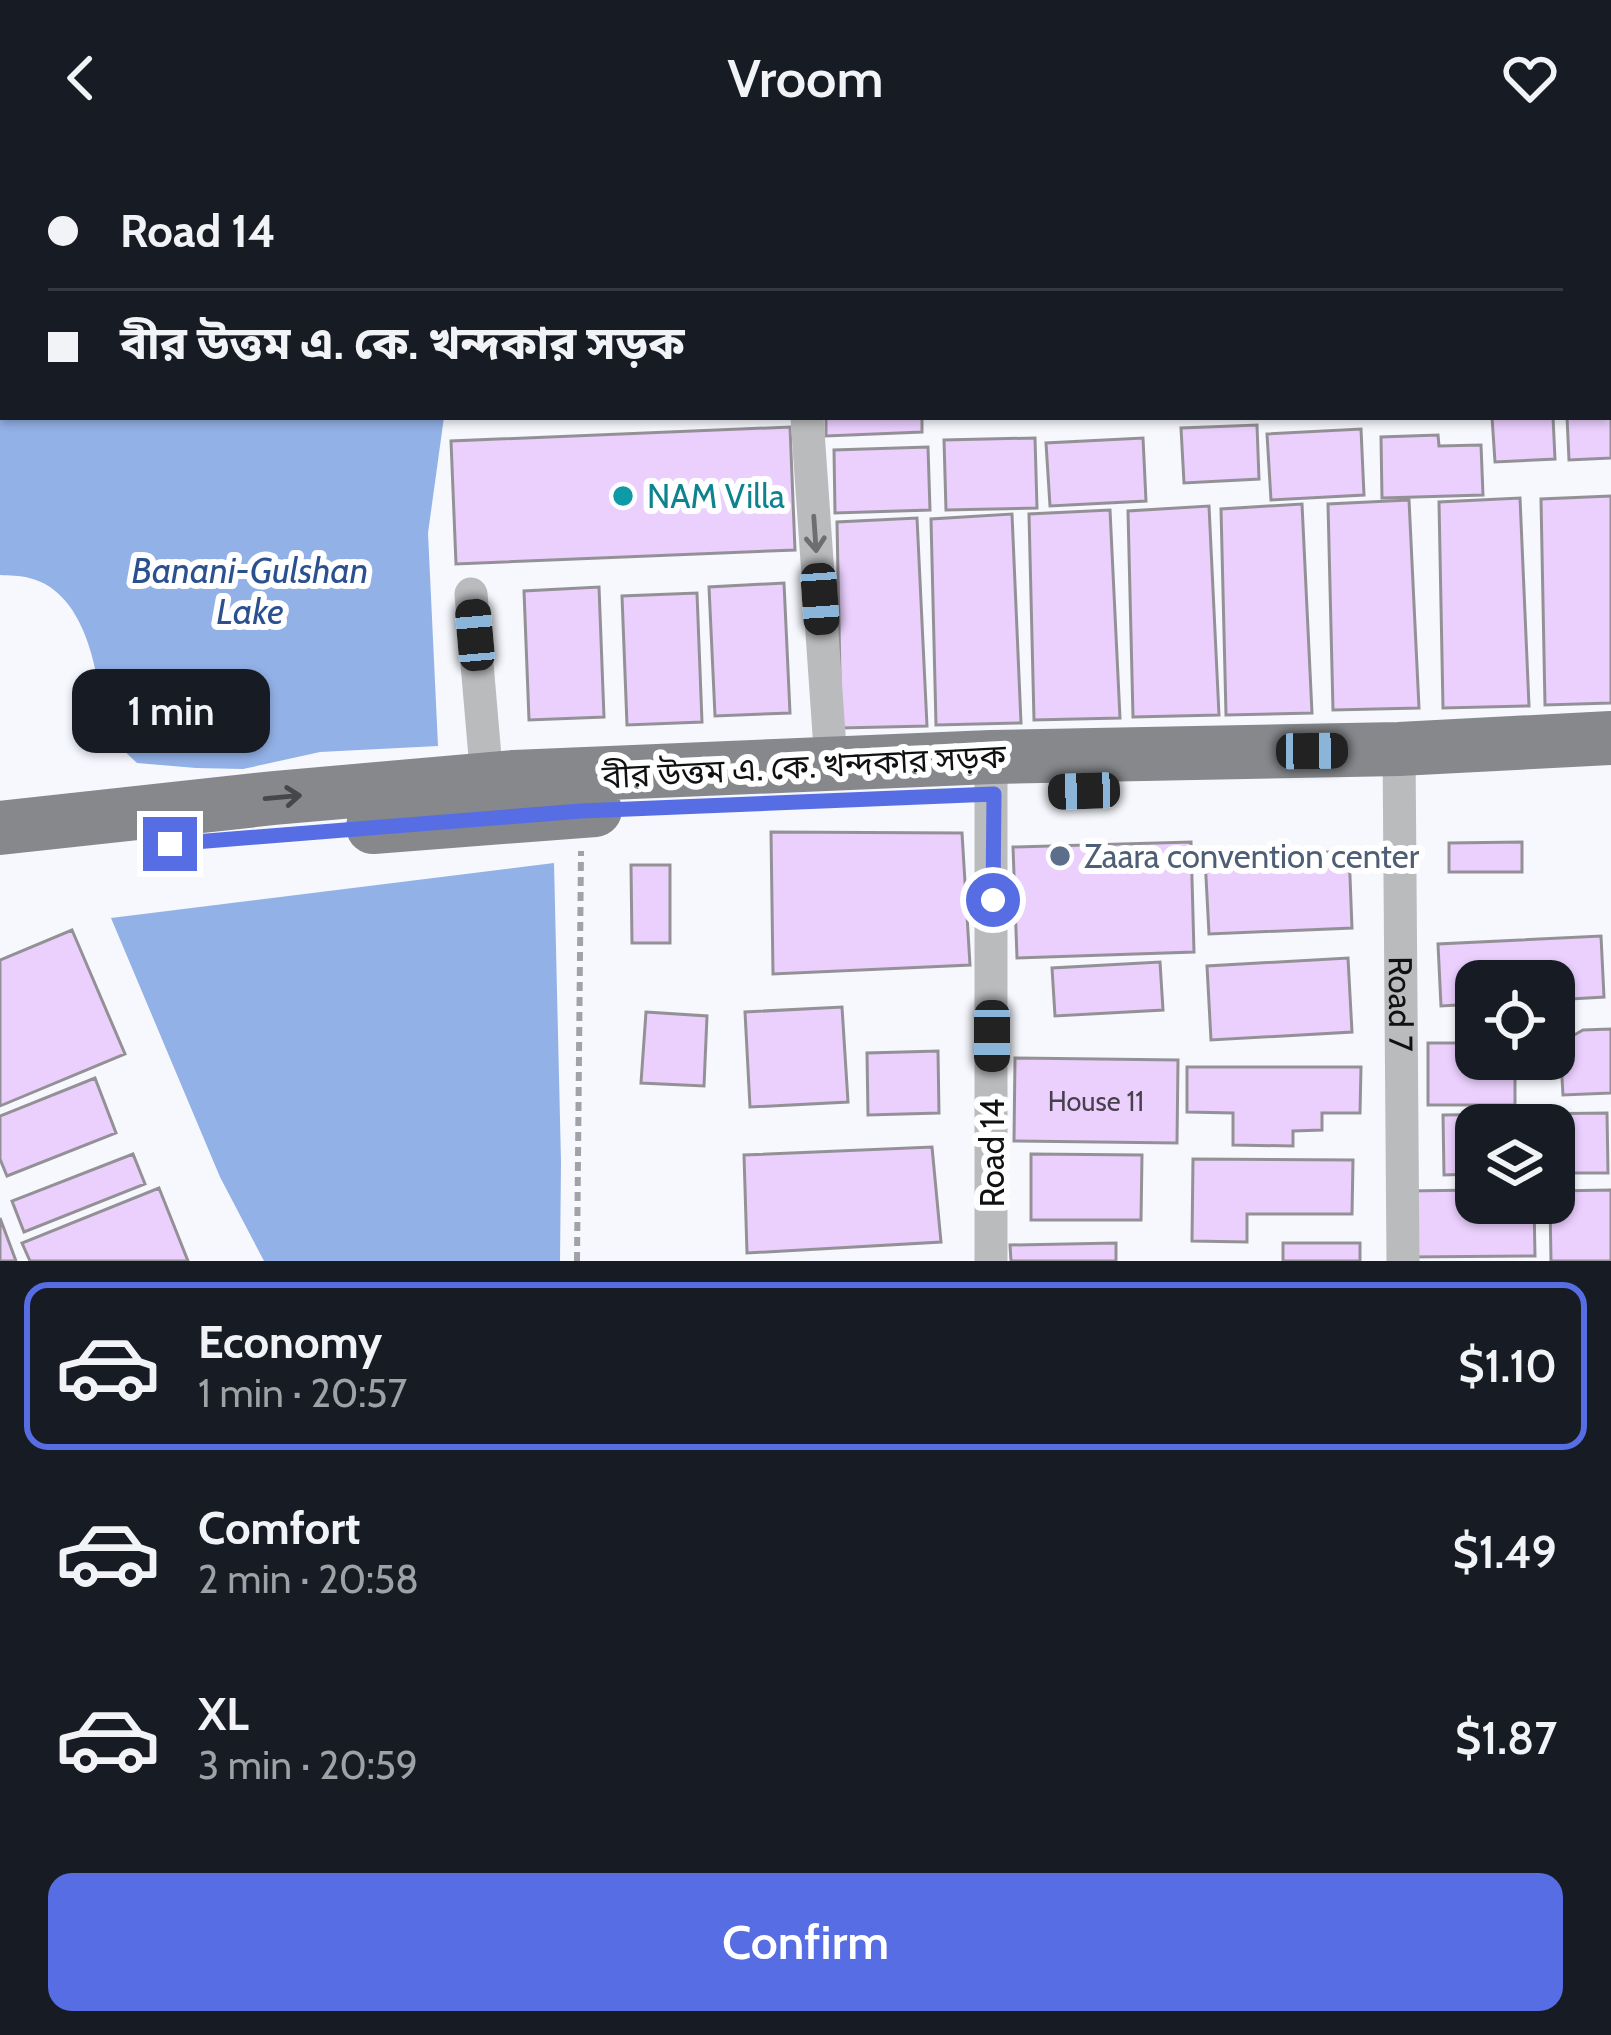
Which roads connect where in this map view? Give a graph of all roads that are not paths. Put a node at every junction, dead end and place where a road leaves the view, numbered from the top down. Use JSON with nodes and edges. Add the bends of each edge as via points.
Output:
{"nodes":[{"id":1,"x":807,"y":420,"type":"edge"},
{"id":2,"x":471,"y":594,"type":"dead end"},
{"id":3,"x":1611,"y":738,"type":"edge"},
{"id":4,"x":831,"y":763,"type":"junction"},
{"id":5,"x":1399,"y":766,"type":"junction"},
{"id":6,"x":992,"y":775,"type":"junction"},
{"id":7,"x":1611,"y":775,"type":"edge"},
{"id":8,"x":487,"y":780,"type":"junction"},
{"id":9,"x":0,"y":828,"type":"edge"},
{"id":10,"x":0,"y":863,"type":"edge"},
{"id":11,"x":991,"y":1261,"type":"edge"},
{"id":12,"x":1403,"y":1261,"type":"edge"}],
"edges":[{"from":1,"to":4,"type":"street","one_way":true},
{"from":2,"to":8,"type":"street"},
{"from":3,"to":5,"type":"main road","name":"বীর উত্তম এ. কে. খন্দকার সড়ক"},
{"from":4,"to":6,"type":"main road","name":"বীর উত্তম এ. কে. খন্দকার সড়ক"},
{"from":4,"to":8,"type":"main road","name":"বীর উত্তম এ. কে. খন্দকার সড়ক"},
{"from":5,"to":6,"type":"main road","name":"বীর উত্তম এ. কে. খন্দকার সড়ক"},
{"from":5,"to":7,"type":"main road","name":"বীর উত্তম এ. কে. খন্দকার সড়ক"},
{"from":5,"to":12,"type":"street","name":"Road 7"},
{"from":6,"to":10,"type":"main road","name":"বীর উত্তম এ. কে. খন্দকার সড়ক"},
{"from":6,"to":11,"type":"street","name":"Road 14"},
{"from":9,"to":8,"type":"main road","name":"বীর উত্তম এ. কে. খন্দকার সড়ক","one_way":true}]}
